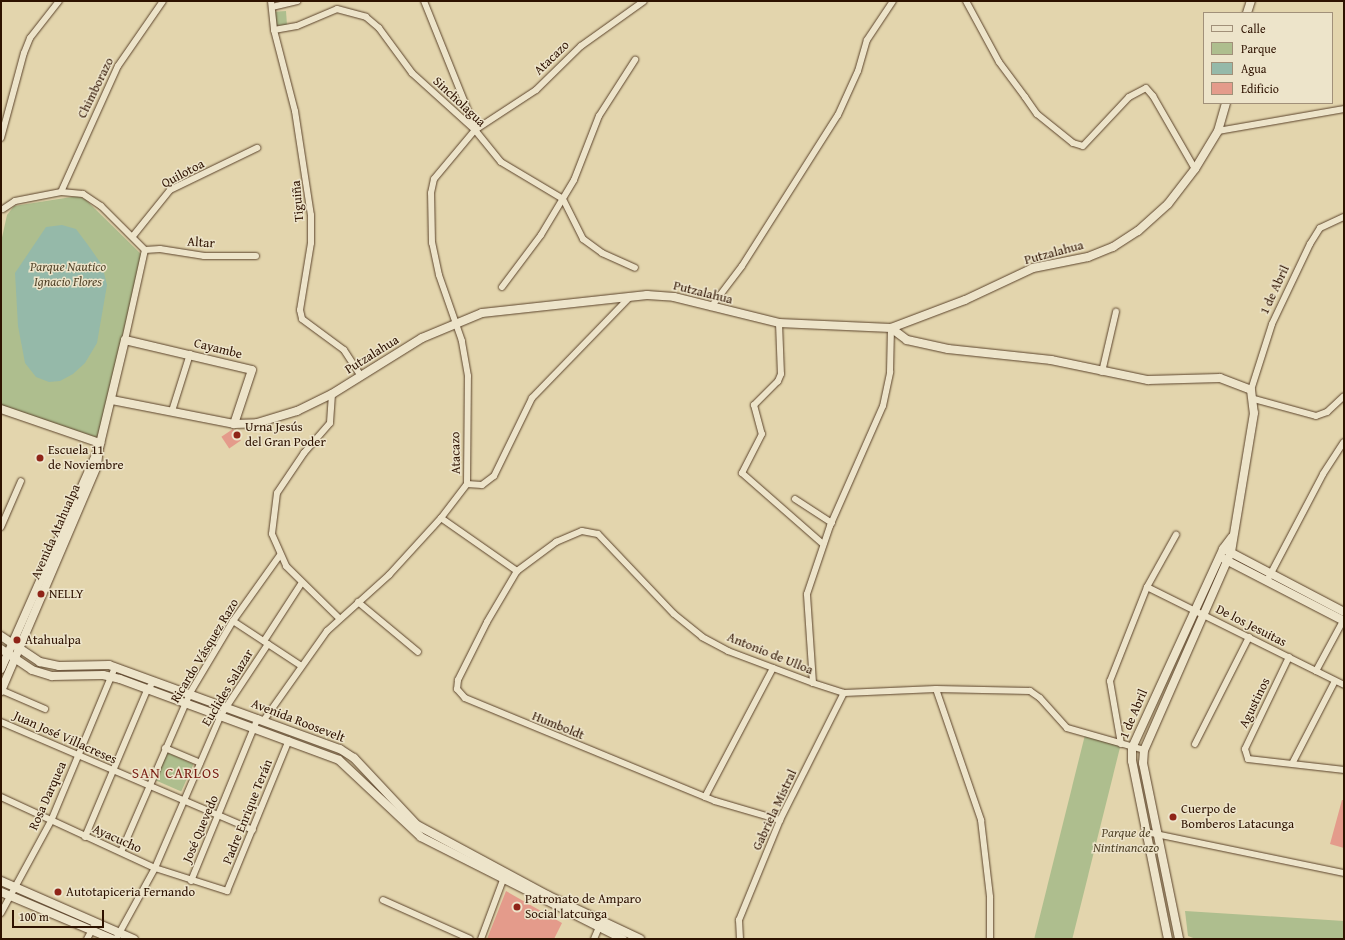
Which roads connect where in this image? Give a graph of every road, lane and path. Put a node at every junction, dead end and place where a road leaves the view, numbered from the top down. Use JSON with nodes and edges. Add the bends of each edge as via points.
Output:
{"nodes":[{"id":1,"x":59,"y":1,"type":"edge"},
{"id":2,"x":163,"y":1,"type":"edge"},
{"id":3,"x":297,"y":1,"type":"edge"},
{"id":4,"x":424,"y":1,"type":"edge"},
{"id":5,"x":644,"y":1,"type":"edge"},
{"id":6,"x":893,"y":1,"type":"edge"},
{"id":7,"x":966,"y":1,"type":"edge"},
{"id":8,"x":1252,"y":1,"type":"edge"},
{"id":9,"x":272,"y":4,"type":"edge"},
{"id":10,"x":1247,"y":12,"type":"edge"},
{"id":11,"x":274,"y":30,"type":"junction"},
{"id":12,"x":635,"y":60,"type":"dead end"},
{"id":13,"x":1226,"y":104,"type":"edge"},
{"id":14,"x":1344,"y":109,"type":"edge"},
{"id":15,"x":476,"y":130,"type":"junction"},
{"id":16,"x":1218,"y":130,"type":"junction"},
{"id":17,"x":1,"y":138,"type":"edge"},
{"id":18,"x":257,"y":148,"type":"dead end"},
{"id":19,"x":1195,"y":169,"type":"junction"},
{"id":20,"x":61,"y":192,"type":"junction"},
{"id":21,"x":563,"y":199,"type":"junction"},
{"id":22,"x":2,"y":208,"type":"edge"},
{"id":23,"x":1,"y":216,"type":"edge"},
{"id":24,"x":1344,"y":217,"type":"edge"},
{"id":25,"x":133,"y":236,"type":"junction"},
{"id":26,"x":145,"y":250,"type":"junction"},
{"id":27,"x":256,"y":256,"type":"dead end"},
{"id":28,"x":634,"y":268,"type":"dead end"},
{"id":29,"x":502,"y":287,"type":"dead end"},
{"id":30,"x":630,"y":297,"type":"junction"},
{"id":31,"x":711,"y":306,"type":"junction"},
{"id":32,"x":1116,"y":312,"type":"dead end"},
{"id":33,"x":779,"y":323,"type":"junction"},
{"id":34,"x":454,"y":324,"type":"junction"},
{"id":35,"x":892,"y":328,"type":"junction"},
{"id":36,"x":125,"y":340,"type":"junction"},
{"id":37,"x":190,"y":354,"type":"junction"},
{"id":38,"x":1102,"y":372,"type":"junction"},
{"id":39,"x":361,"y":376,"type":"junction"},
{"id":40,"x":1251,"y":390,"type":"junction"},
{"id":41,"x":332,"y":394,"type":"junction"},
{"id":42,"x":1344,"y":396,"type":"edge"},
{"id":43,"x":1254,"y":399,"type":"junction"},
{"id":44,"x":112,"y":400,"type":"junction"},
{"id":45,"x":1,"y":409,"type":"edge"},
{"id":46,"x":172,"y":411,"type":"junction"},
{"id":47,"x":234,"y":424,"type":"junction"},
{"id":48,"x":1344,"y":442,"type":"edge"},
{"id":49,"x":99,"y":445,"type":"junction"},
{"id":50,"x":21,"y":481,"type":"dead end"},
{"id":51,"x":466,"y":484,"type":"junction"},
{"id":52,"x":795,"y":499,"type":"dead end"},
{"id":53,"x":441,"y":518,"type":"junction"},
{"id":54,"x":832,"y":523,"type":"junction"},
{"id":55,"x":1,"y":527,"type":"edge"},
{"id":56,"x":1176,"y":535,"type":"dead end"},
{"id":57,"x":824,"y":544,"type":"junction"},
{"id":58,"x":1227,"y":550,"type":"junction"},
{"id":59,"x":280,"y":555,"type":"junction"},
{"id":60,"x":1220,"y":557,"type":"junction"},
{"id":61,"x":1228,"y":561,"type":"junction"},
{"id":62,"x":517,"y":571,"type":"junction"},
{"id":63,"x":1269,"y":577,"type":"junction"},
{"id":64,"x":301,"y":584,"type":"junction"},
{"id":65,"x":1147,"y":587,"type":"junction"},
{"id":66,"x":358,"y":602,"type":"junction"},
{"id":67,"x":1195,"y":610,"type":"junction"},
{"id":68,"x":1344,"y":612,"type":"edge"},
{"id":69,"x":1204,"y":614,"type":"junction"},
{"id":70,"x":338,"y":618,"type":"junction"},
{"id":71,"x":1344,"y":620,"type":"edge"},
{"id":72,"x":233,"y":621,"type":"junction"},
{"id":73,"x":1,"y":636,"type":"edge"},
{"id":74,"x":1250,"y":637,"type":"junction"},
{"id":75,"x":266,"y":642,"type":"junction"},
{"id":76,"x":14,"y":646,"type":"junction"},
{"id":77,"x":418,"y":652,"type":"dead end"},
{"id":78,"x":7,"y":654,"type":"edge"},
{"id":79,"x":1290,"y":658,"type":"junction"},
{"id":80,"x":300,"y":665,"type":"junction"},
{"id":81,"x":115,"y":667,"type":"junction"},
{"id":82,"x":773,"y":668,"type":"junction"},
{"id":83,"x":1,"y":669,"type":"edge"},
{"id":84,"x":1316,"y":671,"type":"junction"},
{"id":85,"x":111,"y":677,"type":"junction"},
{"id":86,"x":1335,"y":680,"type":"junction"},
{"id":87,"x":154,"y":681,"type":"junction"},
{"id":88,"x":813,"y":683,"type":"junction"},
{"id":89,"x":1344,"y":685,"type":"edge"},
{"id":90,"x":936,"y":689,"type":"junction"},
{"id":91,"x":147,"y":690,"type":"junction"},
{"id":92,"x":1,"y":691,"type":"edge"},
{"id":93,"x":190,"y":693,"type":"junction"},
{"id":94,"x":844,"y":693,"type":"junction"},
{"id":95,"x":185,"y":703,"type":"junction"},
{"id":96,"x":227,"y":707,"type":"junction"},
{"id":97,"x":46,"y":709,"type":"dead end"},
{"id":98,"x":221,"y":716,"type":"junction"},
{"id":99,"x":261,"y":719,"type":"junction"},
{"id":100,"x":1,"y":722,"type":"edge"},
{"id":101,"x":255,"y":727,"type":"junction"},
{"id":102,"x":289,"y":740,"type":"junction"},
{"id":103,"x":1121,"y":744,"type":"junction"},
{"id":104,"x":1195,"y":744,"type":"dead end"},
{"id":105,"x":166,"y":748,"type":"junction"},
{"id":106,"x":1132,"y":748,"type":"junction"},
{"id":107,"x":1144,"y":750,"type":"junction"},
{"id":108,"x":78,"y":757,"type":"junction"},
{"id":109,"x":1293,"y":762,"type":"junction"},
{"id":110,"x":200,"y":763,"type":"junction"},
{"id":111,"x":1344,"y":770,"type":"edge"},
{"id":112,"x":113,"y":771,"type":"junction"},
{"id":113,"x":149,"y":786,"type":"junction"},
{"id":114,"x":1,"y":797,"type":"edge"},
{"id":115,"x":705,"y":797,"type":"junction"},
{"id":116,"x":186,"y":800,"type":"junction"},
{"id":117,"x":219,"y":815,"type":"junction"},
{"id":118,"x":780,"y":820,"type":"junction"},
{"id":119,"x":51,"y":821,"type":"junction"},
{"id":120,"x":253,"y":830,"type":"junction"},
{"id":121,"x":1146,"y":832,"type":"junction"},
{"id":122,"x":1157,"y":833,"type":"junction"},
{"id":123,"x":85,"y":837,"type":"junction"},
{"id":124,"x":121,"y":852,"type":"junction"},
{"id":125,"x":155,"y":868,"type":"junction"},
{"id":126,"x":1344,"y":872,"type":"edge"},
{"id":127,"x":503,"y":880,"type":"junction"},
{"id":128,"x":1,"y":881,"type":"edge"},
{"id":129,"x":191,"y":881,"type":"junction"},
{"id":130,"x":15,"y":887,"type":"junction"},
{"id":131,"x":227,"y":891,"type":"joint"},
{"id":132,"x":1,"y":892,"type":"edge"},
{"id":133,"x":10,"y":896,"type":"junction"},
{"id":134,"x":383,"y":900,"type":"dead end"},
{"id":135,"x":1,"y":913,"type":"edge"},
{"id":136,"x":94,"y":926,"type":"junction"},
{"id":137,"x":599,"y":927,"type":"junction"},
{"id":138,"x":118,"y":936,"type":"edge"},
{"id":139,"x":87,"y":939,"type":"edge"},
{"id":140,"x":112,"y":939,"type":"edge"},
{"id":141,"x":134,"y":939,"type":"edge"},
{"id":142,"x":470,"y":939,"type":"edge"},
{"id":143,"x":481,"y":939,"type":"edge"},
{"id":144,"x":594,"y":939,"type":"edge"},
{"id":145,"x":623,"y":939,"type":"edge"},
{"id":146,"x":640,"y":939,"type":"edge"},
{"id":147,"x":740,"y":939,"type":"edge"},
{"id":148,"x":990,"y":939,"type":"edge"},
{"id":149,"x":1168,"y":939,"type":"edge"},
{"id":150,"x":1179,"y":939,"type":"edge"}],
"edges":[{"from":1,"to":17,"type":"street","via":[[30,38]]},
{"from":2,"to":20,"type":"street","name":"Chimborazo","via":[[118,66]]},
{"from":3,"to":9,"type":"street"},
{"from":4,"to":15,"type":"street"},
{"from":5,"to":15,"type":"street","name":"Atacazo","via":[[580,46],[536,90]]},
{"from":6,"to":31,"type":"street","via":[[867,40],[858,71],[838,115],[742,266]]},
{"from":7,"to":19,"type":"street","via":[[999,62],[1025,98],[1037,114],[1073,144],[1083,146],[1129,97],[1146,88]]},
{"from":8,"to":10,"type":"street"},
{"from":9,"to":11,"type":"street","name":"Tiguiña"},
{"from":11,"to":15,"type":"street","name":"Sincholagua","via":[[297,26],[336,9],[366,18],[379,28],[412,73]]},
{"from":11,"to":39,"type":"street","name":"Tiguiña","via":[[296,111],[311,215],[311,243],[300,310],[302,319],[344,350]]},
{"from":12,"to":21,"type":"street","via":[[599,116],[574,180]]},
{"from":13,"to":16,"type":"street","name":"Putzalahua"},
{"from":14,"to":16,"type":"street"},
{"from":15,"to":21,"type":"street","name":"Sincholagua","via":[[492,152],[515,173]]},
{"from":15,"to":34,"type":"street","name":"Atacazo","via":[[440,168],[431,193],[432,243]]},
{"from":16,"to":19,"type":"street","name":"Putzalahua"},
{"from":18,"to":25,"type":"street","name":"Quilotoa","via":[[170,190]]},
{"from":19,"to":35,"type":"street","name":"Putzalahua","via":[[1168,204],[1138,231],[1114,247],[1088,257],[1034,268],[965,300]]},
{"from":20,"to":22,"type":"street","via":[[15,201]]},
{"from":20,"to":25,"type":"street","via":[[83,194],[93,199]]},
{"from":21,"to":28,"type":"street","via":[[583,239],[602,253]]},
{"from":21,"to":29,"type":"street","via":[[534,246]]},
{"from":22,"to":23,"type":"street"},
{"from":24,"to":40,"type":"street","name":"1 de Abril","via":[[1320,228],[1310,244],[1272,324]]},
{"from":25,"to":26,"type":"street"},
{"from":26,"to":27,"type":"street","name":"Altar","via":[[160,249],[204,256]]},
{"from":26,"to":36,"type":"street","name":"Avenida Atahualpa"},
{"from":30,"to":31,"type":"street","name":"Putzalahua","via":[[674,297]]},
{"from":30,"to":34,"type":"street","name":"Putzalahua","via":[[482,313]]},
{"from":30,"to":51,"type":"street","via":[[532,398],[494,476],[482,485]]},
{"from":31,"to":33,"type":"street","name":"Putzalahua"},
{"from":32,"to":38,"type":"street"},
{"from":33,"to":35,"type":"street","name":"Putzalahua"},
{"from":33,"to":57,"type":"street","via":[[781,374],[778,381],[754,405],[762,434],[742,473]]},
{"from":34,"to":39,"type":"street","name":"Putzalahua","via":[[422,338]]},
{"from":34,"to":51,"type":"street","name":"Atacazo","via":[[462,341],[468,376]]},
{"from":35,"to":38,"type":"street","via":[[907,340],[922,344],[1030,357]]},
{"from":35,"to":54,"type":"street","via":[[890,372],[883,406]]},
{"from":36,"to":37,"type":"street","name":"Cayambe"},
{"from":36,"to":44,"type":"street","name":"Avenida Atahualpa"},
{"from":37,"to":46,"type":"street"},
{"from":37,"to":47,"type":"street","name":"Cayambe","via":[[252,370]]},
{"from":38,"to":40,"type":"street","via":[[1148,380],[1220,378]]},
{"from":39,"to":41,"type":"street","name":"Putzalahua"},
{"from":40,"to":43,"type":"street"},
{"from":41,"to":47,"type":"street","name":"Putzalahua","via":[[297,411],[257,423]]},
{"from":41,"to":59,"type":"street","via":[[330,423],[304,453],[276,493],[272,534]]},
{"from":42,"to":43,"type":"street","via":[[1327,412],[1316,416]]},
{"from":43,"to":58,"type":"street","name":"1 de Abril","via":[[1232,537]]},
{"from":44,"to":46,"type":"street","name":"Putzalahua"},
{"from":44,"to":49,"type":"street","name":"Avenida Atahualpa"},
{"from":45,"to":49,"type":"street"},
{"from":46,"to":47,"type":"street","name":"Putzalahua"},
{"from":48,"to":63,"type":"street","via":[[1323,474]]},
{"from":49,"to":76,"type":"street","name":"Avenida Atahualpa"},
{"from":50,"to":55,"type":"street"},
{"from":51,"to":53,"type":"street","name":"Atacazo"},
{"from":52,"to":54,"type":"street"},
{"from":53,"to":62,"type":"street"},
{"from":53,"to":66,"type":"street","name":"Atacazo","via":[[389,575]]},
{"from":54,"to":57,"type":"street"},
{"from":56,"to":65,"type":"street"},
{"from":57,"to":88,"type":"street","via":[[807,594]]},
{"from":58,"to":60,"type":"street","name":"1 de Abril"},
{"from":58,"to":61,"type":"street","name":"1 de Abril"},
{"from":58,"to":63,"type":"street"},
{"from":59,"to":64,"type":"street"},
{"from":59,"to":72,"type":"street","name":"Ricardo Vásquez Razo"},
{"from":60,"to":61,"type":"street"},
{"from":60,"to":67,"type":"street","name":"1 de Abril"},
{"from":61,"to":63,"type":"street"},
{"from":61,"to":69,"type":"street","name":"1 de Abril"},
{"from":62,"to":82,"type":"street","name":"Antonio de Ulloa","via":[[556,542],[582,531],[590,531],[613,548],[674,614],[702,637],[728,651]]},
{"from":62,"to":115,"type":"street","name":"Humboldt","via":[[487,622],[458,680],[457,689],[465,698],[521,723]]},
{"from":63,"to":68,"type":"street"},
{"from":63,"to":71,"type":"street"},
{"from":64,"to":70,"type":"street"},
{"from":64,"to":75,"type":"street","name":"Euclides Salazar"},
{"from":65,"to":67,"type":"street","name":"De los Jesuitas"},
{"from":65,"to":103,"type":"street","via":[[1110,681]]},
{"from":66,"to":70,"type":"street","name":"Atacazo"},
{"from":66,"to":77,"type":"street"},
{"from":67,"to":69,"type":"street","name":"De los Jesuitas"},
{"from":67,"to":106,"type":"street","name":"1 de Abril"},
{"from":69,"to":74,"type":"street","name":"De los Jesuitas"},
{"from":69,"to":107,"type":"street","name":"1 de Abril"},
{"from":70,"to":80,"type":"street","name":"Atacazo"},
{"from":71,"to":84,"type":"street"},
{"from":72,"to":75,"type":"street"},
{"from":72,"to":93,"type":"street","name":"Ricardo Vásquez Razo"},
{"from":73,"to":76,"type":"street","name":"Avenida Roosevelt"},
{"from":74,"to":79,"type":"street","name":"De los Jesuitas"},
{"from":74,"to":104,"type":"street"},
{"from":75,"to":80,"type":"street"},
{"from":75,"to":96,"type":"street","name":"Euclides Salazar"},
{"from":76,"to":78,"type":"street","name":"Avenida Atahualpa"},
{"from":76,"to":81,"type":"street","name":"Avenida Roosevelt","via":[[40,662],[59,666]]},
{"from":78,"to":83,"type":"street","name":"Avenida Atahualpa"},
{"from":78,"to":85,"type":"street","name":"Avenida Roosevelt","via":[[32,670],[52,676]]},
{"from":78,"to":92,"type":"street","name":"Avenida Atahualpa"},
{"from":79,"to":84,"type":"street","name":"De los Jesuitas"},
{"from":79,"to":109,"type":"street","name":"Agustinos","via":[[1245,749],[1248,759]]},
{"from":80,"to":99,"type":"street","name":"Atacazo"},
{"from":81,"to":85,"type":"street","name":"Rosa Darquea"},
{"from":81,"to":87,"type":"street","name":"Avenida Roosevelt"},
{"from":82,"to":88,"type":"street","name":"Antonio de Ulloa"},
{"from":82,"to":115,"type":"street"},
{"from":84,"to":86,"type":"street","name":"De los Jesuitas"},
{"from":85,"to":91,"type":"street","name":"Avenida Roosevelt"},
{"from":85,"to":108,"type":"street","name":"Rosa Darquea"},
{"from":86,"to":89,"type":"street","name":"De los Jesuitas"},
{"from":86,"to":109,"type":"street"},
{"from":87,"to":91,"type":"street"},
{"from":87,"to":93,"type":"street","name":"Avenida Roosevelt"},
{"from":88,"to":94,"type":"street","name":"Antonio de Ulloa"},
{"from":90,"to":94,"type":"street","name":"Antonio de Ulloa"},
{"from":90,"to":103,"type":"street","name":"Antonio de Ulloa","via":[[1030,692],[1040,698],[1067,728]]},
{"from":90,"to":148,"type":"street","via":[[981,820],[990,897]]},
{"from":91,"to":95,"type":"street","name":"Avenida Roosevelt"},
{"from":91,"to":112,"type":"street"},
{"from":92,"to":97,"type":"street"},
{"from":93,"to":95,"type":"street","name":"Ricardo Vásquez Razo"},
{"from":93,"to":96,"type":"street","name":"Avenida Roosevelt"},
{"from":94,"to":118,"type":"street","name":"Gabriela Mistral"},
{"from":95,"to":98,"type":"street","name":"Avenida Roosevelt"},
{"from":95,"to":105,"type":"street","name":"Ricardo Vásquez Razo"},
{"from":96,"to":98,"type":"street","name":"Euclides Salazar"},
{"from":96,"to":99,"type":"street","name":"Avenida Roosevelt"},
{"from":98,"to":101,"type":"street","name":"Avenida Roosevelt"},
{"from":98,"to":110,"type":"street","name":"Euclides Salazar"},
{"from":99,"to":101,"type":"street","name":"José Quevedo"},
{"from":99,"to":146,"type":"street","name":"Avenida Roosevelt","via":[[340,749],[354,758],[416,825],[547,895]]},
{"from":100,"to":108,"type":"street","name":"Juan José Villacreses"},
{"from":101,"to":102,"type":"street","name":"Avenida Roosevelt"},
{"from":101,"to":117,"type":"street","name":"José Quevedo"},
{"from":102,"to":120,"type":"street","name":"Padre Enrique Terán"},
{"from":102,"to":127,"type":"street","name":"Avenida Roosevelt","via":[[339,760],[412,832]]},
{"from":103,"to":106,"type":"street","name":"Antonio de Ulloa"},
{"from":105,"to":110,"type":"street"},
{"from":105,"to":113,"type":"street","name":"Ricardo Vásquez Razo"},
{"from":106,"to":107,"type":"street","name":"Antonio de Ulloa"},
{"from":106,"to":121,"type":"street","name":"1 de Abril","via":[[1132,762]]},
{"from":107,"to":122,"type":"street","name":"1 de Abril","via":[[1143,763]]},
{"from":108,"to":112,"type":"street","name":"Juan José Villacreses"},
{"from":108,"to":119,"type":"street","name":"Rosa Darquea"},
{"from":109,"to":111,"type":"street"},
{"from":110,"to":116,"type":"street","name":"Euclides Salazar"},
{"from":112,"to":113,"type":"street","name":"Juan José Villacreses"},
{"from":112,"to":123,"type":"street"},
{"from":113,"to":116,"type":"street","name":"Juan José Villacreses"},
{"from":113,"to":124,"type":"street","name":"Ricardo Vásquez Razo"},
{"from":114,"to":119,"type":"street","name":"Ayacucho"},
{"from":115,"to":118,"type":"street","name":"Humboldt","via":[[745,812]]},
{"from":116,"to":117,"type":"street","name":"Juan José Villacreses"},
{"from":116,"to":125,"type":"street","name":"Euclides Salazar"},
{"from":117,"to":120,"type":"street","name":"Juan José Villacreses"},
{"from":117,"to":129,"type":"street","name":"José Quevedo"},
{"from":118,"to":147,"type":"street","name":"Gabriela Mistral","via":[[739,920]]},
{"from":119,"to":123,"type":"street","name":"Ayacucho"},
{"from":119,"to":130,"type":"street","name":"Rosa Darquea"},
{"from":120,"to":131,"type":"street","name":"Padre Enrique Terán"},
{"from":121,"to":122,"type":"street"},
{"from":121,"to":149,"type":"street","name":"1 de Abril"},
{"from":122,"to":126,"type":"street"},
{"from":122,"to":150,"type":"street","name":"1 de Abril"},
{"from":123,"to":124,"type":"street","name":"Ayacucho"},
{"from":124,"to":125,"type":"street","name":"Ayacucho"},
{"from":125,"to":129,"type":"street","name":"Ayacucho"},
{"from":125,"to":138,"type":"street","name":"Euclides Salazar"},
{"from":127,"to":137,"type":"street","name":"Avenida Roosevelt"},
{"from":127,"to":143,"type":"street"},
{"from":128,"to":130,"type":"street"},
{"from":129,"to":131,"type":"street","name":"Ayacucho"},
{"from":130,"to":133,"type":"street","name":"Rosa Darquea"},
{"from":130,"to":136,"type":"street"},
{"from":132,"to":133,"type":"street"},
{"from":133,"to":135,"type":"street","name":"Rosa Darquea"},
{"from":133,"to":136,"type":"street"},
{"from":134,"to":142,"type":"street"},
{"from":136,"to":138,"type":"street"},
{"from":136,"to":139,"type":"street"},
{"from":136,"to":140,"type":"street"},
{"from":137,"to":144,"type":"street"},
{"from":137,"to":145,"type":"street","name":"Avenida Roosevelt"},
{"from":138,"to":141,"type":"street"}]}
